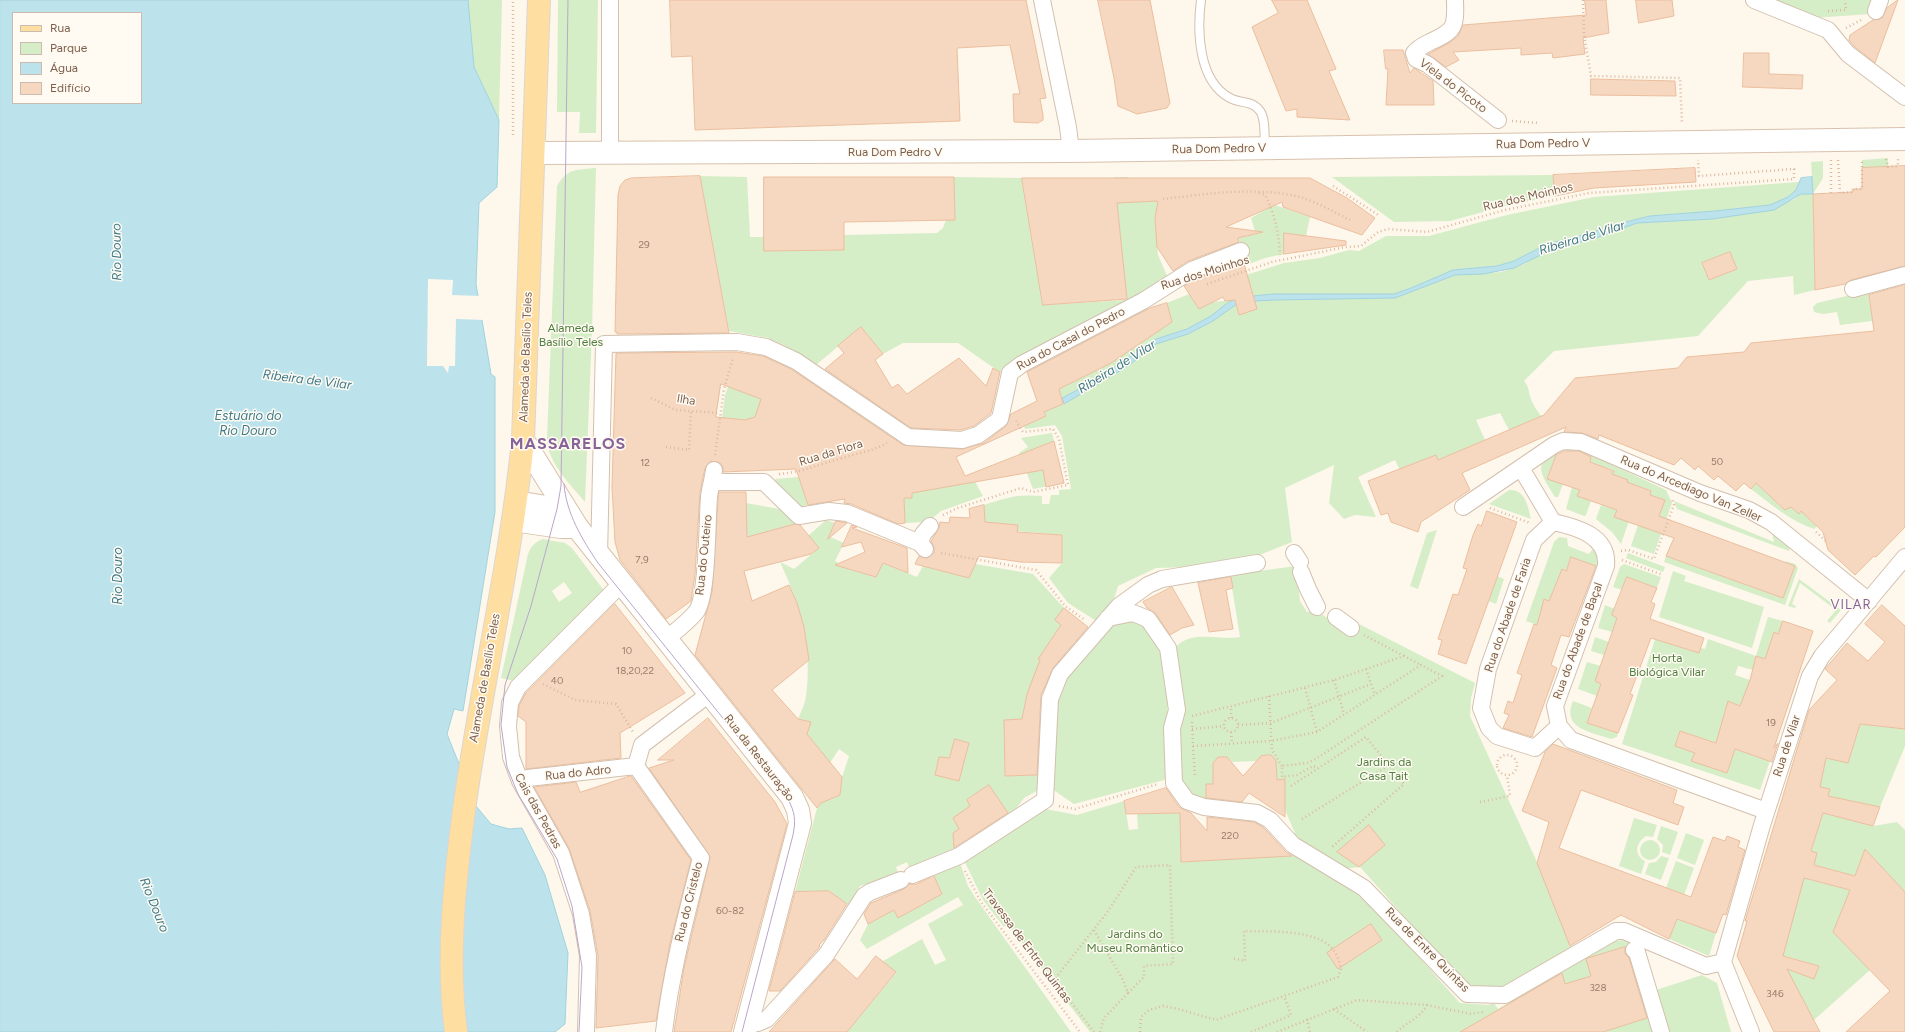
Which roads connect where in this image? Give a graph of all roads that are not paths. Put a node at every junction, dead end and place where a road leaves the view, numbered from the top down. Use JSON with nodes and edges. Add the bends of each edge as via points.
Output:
{"nodes":[{"id":1,"x":539,"y":0,"type":"edge"},
{"id":2,"x":610,"y":0,"type":"edge"},
{"id":3,"x":1042,"y":0,"type":"edge"},
{"id":4,"x":1201,"y":0,"type":"edge"},
{"id":5,"x":1455,"y":0,"type":"edge"},
{"id":6,"x":1754,"y":0,"type":"edge"},
{"id":7,"x":1905,"y":97,"type":"edge"},
{"id":8,"x":1498,"y":120,"type":"road end"},
{"id":9,"x":1905,"y":139,"type":"edge"},
{"id":10,"x":1265,"y":148,"type":"junction"},
{"id":11,"x":1071,"y":151,"type":"junction"},
{"id":12,"x":610,"y":153,"type":"junction"},
{"id":13,"x":534,"y":154,"type":"junction"},
{"id":14,"x":1241,"y":251,"type":"dead end"},
{"id":15,"x":1905,"y":275,"type":"edge"},
{"id":16,"x":1853,"y":288,"type":"dead end"},
{"id":17,"x":523,"y":440,"type":"junction"},
{"id":18,"x":1521,"y":468,"type":"junction"},
{"id":19,"x":1463,"y":507,"type":"dead end"},
{"id":20,"x":515,"y":511,"type":"junction"},
{"id":21,"x":573,"y":521,"type":"junction"},
{"id":22,"x":1553,"y":522,"type":"junction"},
{"id":23,"x":930,"y":526,"type":"road end"},
{"id":24,"x":599,"y":555,"type":"junction"},
{"id":25,"x":1905,"y":557,"type":"edge"},
{"id":26,"x":1298,"y":562,"type":"dead end"},
{"id":27,"x":1256,"y":564,"type":"dead end"},
{"id":28,"x":621,"y":584,"type":"junction"},
{"id":29,"x":1869,"y":601,"type":"junction"},
{"id":30,"x":1317,"y":607,"type":"dead end"},
{"id":31,"x":1337,"y":613,"type":"dead end"},
{"id":32,"x":1104,"y":623,"type":"junction"},
{"id":33,"x":1351,"y":628,"type":"road end"},
{"id":34,"x":666,"y":639,"type":"junction"},
{"id":35,"x":709,"y":694,"type":"junction"},
{"id":36,"x":1559,"y":726,"type":"junction"},
{"id":37,"x":636,"y":766,"type":"junction"},
{"id":38,"x":520,"y":781,"type":"junction"},
{"id":39,"x":1766,"y":811,"type":"junction"},
{"id":40,"x":1634,"y":950,"type":"dead end"},
{"id":41,"x":1723,"y":962,"type":"junction"},
{"id":42,"x":746,"y":1027,"type":"edge"},
{"id":43,"x":456,"y":1032,"type":"edge"},
{"id":44,"x":586,"y":1032,"type":"edge"},
{"id":45,"x":664,"y":1032,"type":"edge"},
{"id":46,"x":1661,"y":1032,"type":"edge"},
{"id":47,"x":1751,"y":1032,"type":"edge"}],
"edges":[{"from":1,"to":13,"type":"main road","name":"Alameda de Basílio Teles"},
{"from":2,"to":12,"type":"street"},
{"from":3,"to":11,"type":"street"},
{"from":4,"to":10,"type":"lane","via":[[1198,23],[1204,62],[1209,76],[1224,95],[1253,103],[1261,112]]},
{"from":5,"to":8,"type":"street","name":"Viela do Picoto","via":[[1456,13],[1448,34],[1418,48],[1414,53],[1416,59],[1427,64]]},
{"from":6,"to":7,"type":"street","via":[[1828,30],[1848,54]]},
{"from":9,"to":10,"type":"main road","name":"Rua Dom Pedro V"},
{"from":10,"to":11,"type":"main road","name":"Rua Dom Pedro V"},
{"from":11,"to":12,"type":"main road","name":"Rua Dom Pedro V"},
{"from":12,"to":13,"type":"main road","name":"Rua Dom Pedro V"},
{"from":13,"to":17,"type":"main road","name":"Alameda de Basílio Teles"},
{"from":14,"to":24,"type":"street","name":"Rua do Casal do Pedro","via":[[1192,270],[1143,301],[1022,364],[1010,373],[1006,410],[1000,419],[978,435],[962,440],[905,436],[796,361],[766,347],[604,344]]},
{"from":15,"to":16,"type":"street"},
{"from":17,"to":20,"type":"main road","name":"Alameda de Basílio Teles"},
{"from":17,"to":21,"type":"main road","name":"Rua da Restauração"},
{"from":18,"to":19,"type":"street"},
{"from":18,"to":22,"type":"street"},
{"from":18,"to":29,"type":"street","name":"Rua do Arcediago Van Zeller","via":[[1563,441],[1581,442],[1700,493],[1749,510],[1771,522]]},
{"from":20,"to":21,"type":"main road","via":[[561,527]]},
{"from":20,"to":43,"type":"main road","name":"Alameda de Basílio Teles","via":[[471,758],[455,872],[453,973]]},
{"from":21,"to":24,"type":"main road","name":"Rua da Restauração"},
{"from":22,"to":36,"type":"street","name":"Rua do Abade de Baçal","via":[[1599,540],[1607,558],[1555,706]]},
{"from":22,"to":36,"type":"street","name":"Rua do Abade de Faria","via":[[1534,540],[1488,669],[1480,708],[1489,728],[1497,736],[1535,748]]},
{"from":23,"to":34,"type":"street","name":"Rua do Outeiro","via":[[923,534],[922,546],[847,512],[829,511],[799,516],[764,482],[713,476],[709,495],[702,594],[697,612]]},
{"from":24,"to":28,"type":"main road","name":"Rua da Restauração"},
{"from":25,"to":29,"type":"street","name":"Rua de Vilar"},
{"from":26,"to":30,"type":"street"},
{"from":27,"to":32,"type":"street","via":[[1162,580],[1148,585],[1119,606]]},
{"from":28,"to":34,"type":"main road","name":"Rua da Restauração"},
{"from":28,"to":38,"type":"street","name":"Cais das Pedras","via":[[531,678],[518,687],[510,703],[509,718],[511,757]]},
{"from":29,"to":39,"type":"street","name":"Rua de Vilar","via":[[1822,656],[1810,676]]},
{"from":31,"to":33,"type":"street"},
{"from":32,"to":41,"type":"street","name":"Rua de Entre Quintas","via":[[1133,613],[1148,619],[1168,648],[1177,710],[1172,728],[1170,783],[1187,802],[1204,807],[1257,813],[1270,820],[1293,845],[1364,888],[1467,994],[1505,995],[1616,931],[1624,931],[1706,966]]},
{"from":32,"to":42,"type":"street","via":[[1060,674],[1050,699],[1050,802],[959,856],[864,896],[826,955],[767,1019]]},
{"from":34,"to":35,"type":"main road","name":"Rua da Restauração"},
{"from":35,"to":37,"type":"street","via":[[642,745]]},
{"from":35,"to":42,"type":"main road","name":"Rua da Restauração","via":[[792,797],[800,823]]},
{"from":36,"to":39,"type":"street","via":[[1571,740]]},
{"from":37,"to":38,"type":"street","name":"Rua do Adro"},
{"from":37,"to":45,"type":"street","name":"Rua do Cristelo","via":[[701,858],[680,940],[668,997]]},
{"from":38,"to":44,"type":"street","name":"Cais das Pedras","via":[[561,853],[581,914],[588,956]]},
{"from":39,"to":41,"type":"street","name":"Rua de Vilar"},
{"from":40,"to":46,"type":"street","via":[[1636,949]]},
{"from":41,"to":47,"type":"street"}]}
